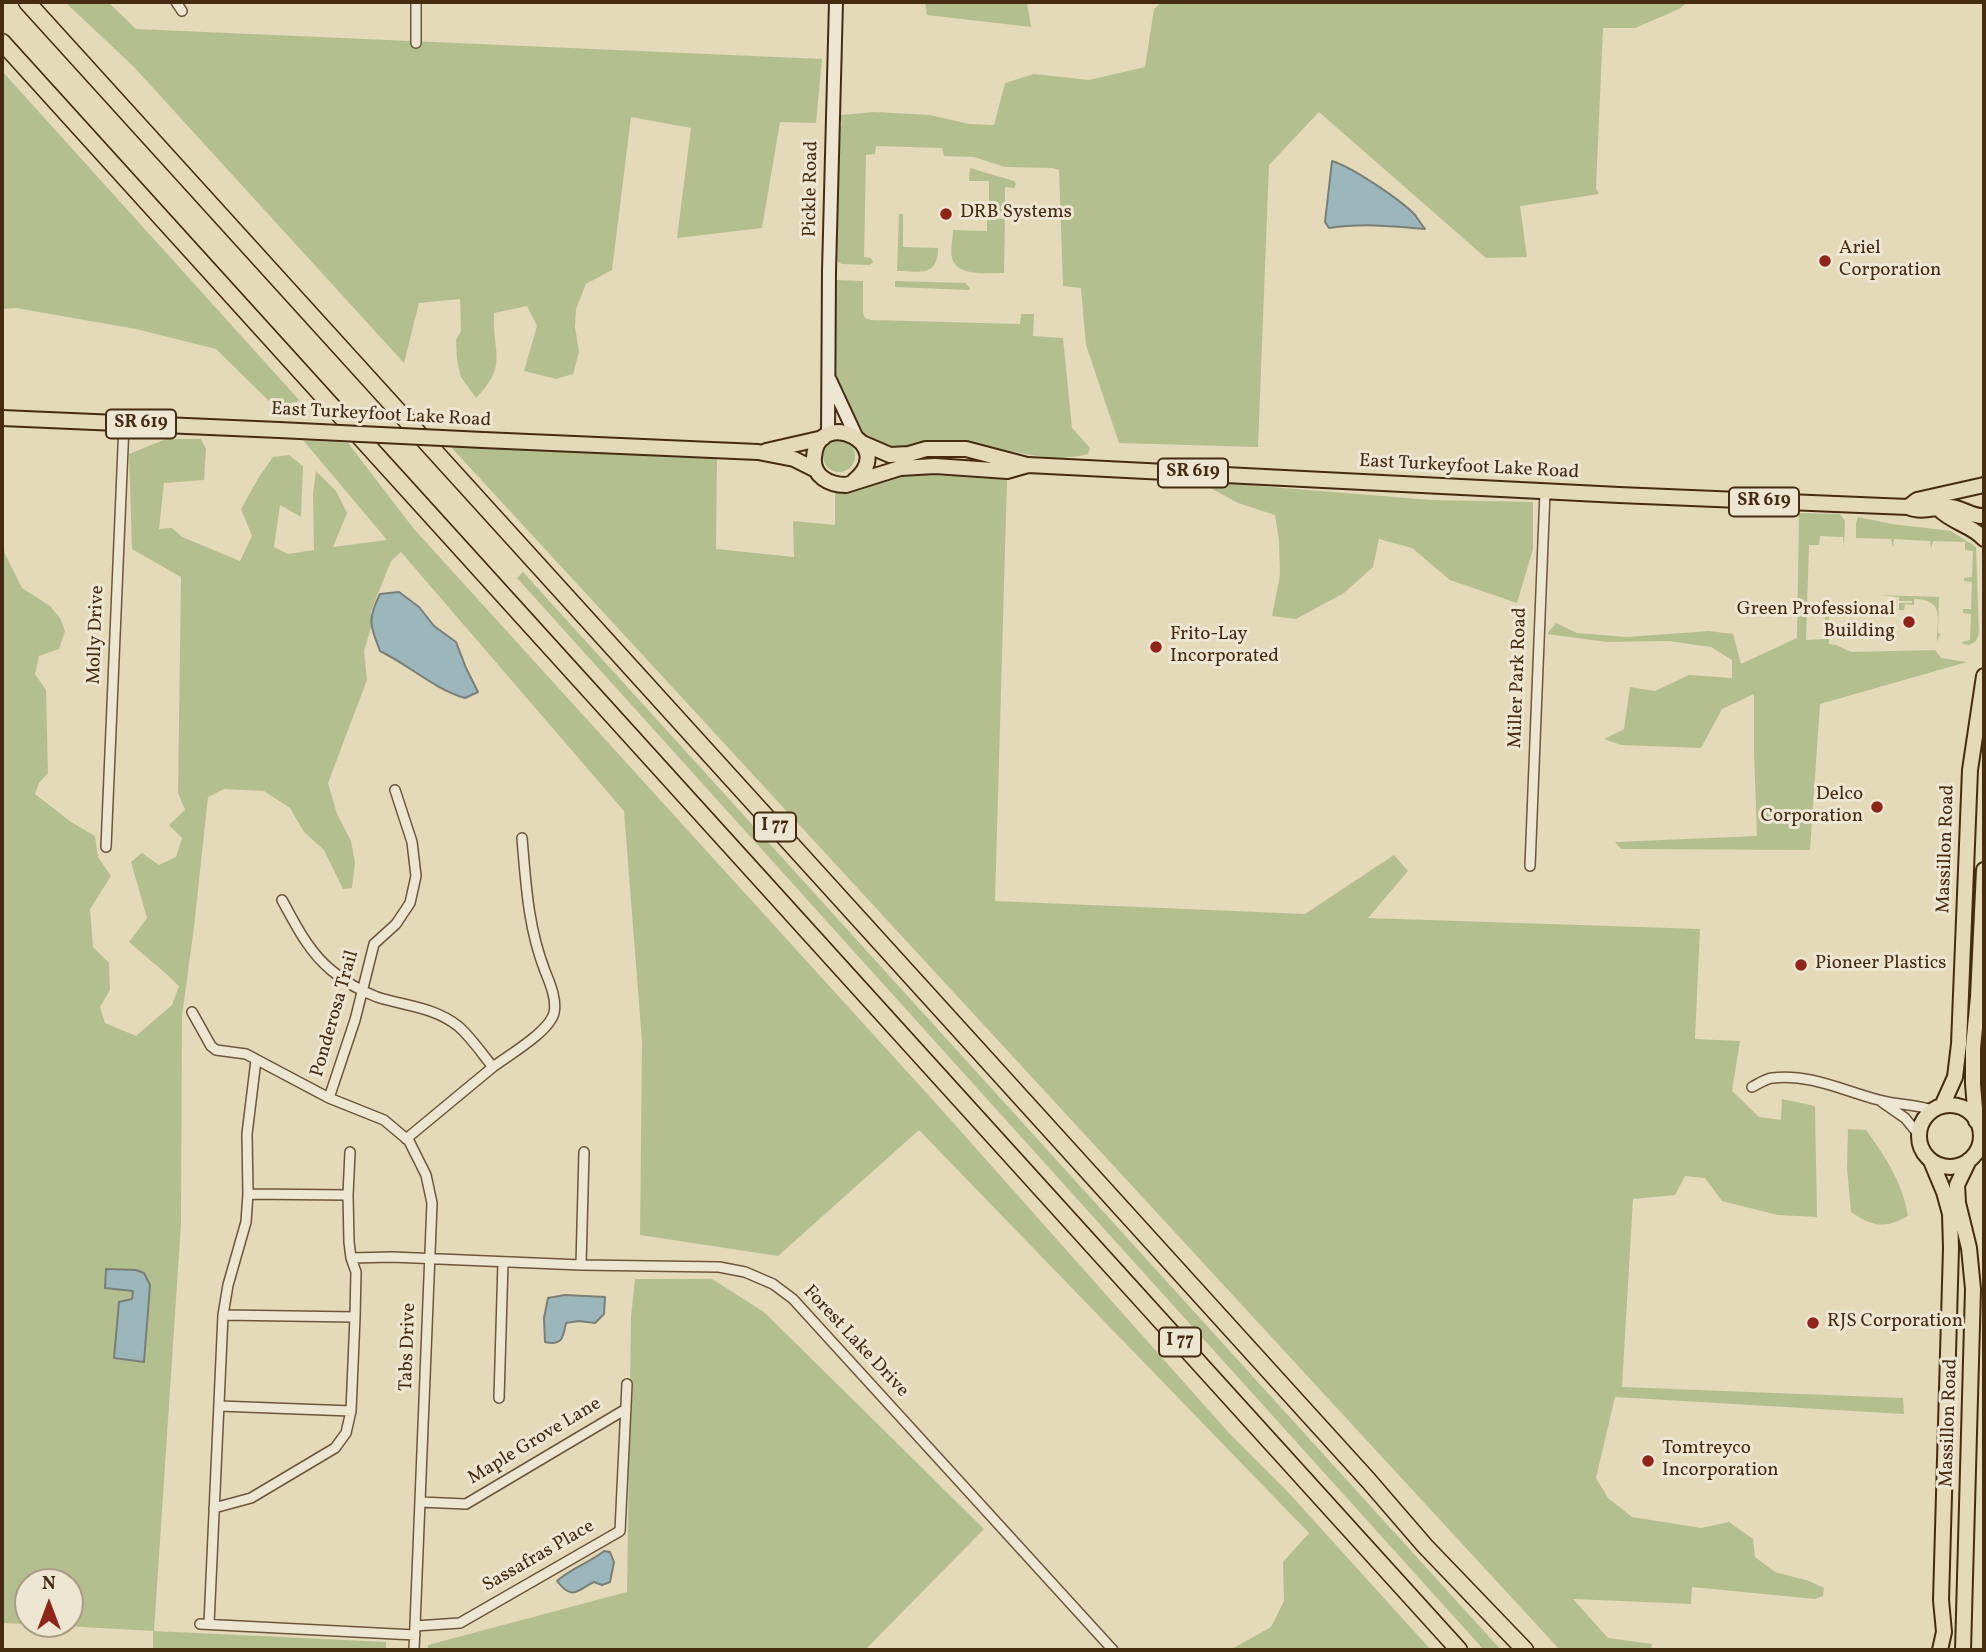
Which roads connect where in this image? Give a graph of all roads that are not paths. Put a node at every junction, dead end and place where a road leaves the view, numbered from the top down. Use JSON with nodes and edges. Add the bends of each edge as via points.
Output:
{"nodes":[{"id":1,"x":27,"y":2,"type":"edge"},
{"id":2,"x":176,"y":2,"type":"edge"},
{"id":3,"x":416,"y":2,"type":"edge"},
{"id":4,"x":836,"y":2,"type":"edge"},
{"id":5,"x":182,"y":11,"type":"dead end"},
{"id":6,"x":2,"y":42,"type":"edge"},
{"id":7,"x":416,"y":43,"type":"dead end"},
{"id":8,"x":829,"y":376,"type":"junction"},
{"id":9,"x":2,"y":418,"type":"edge"},
{"id":10,"x":124,"y":424,"type":"junction"},
{"id":11,"x":825,"y":436,"type":"junction"},
{"id":12,"x":859,"y":440,"type":"junction"},
{"id":13,"x":758,"y":452,"type":"junction"},
{"id":14,"x":1028,"y":466,"type":"junction"},
{"id":15,"x":816,"y":470,"type":"junction"},
{"id":16,"x":854,"y":481,"type":"junction"},
{"id":17,"x":1984,"y":485,"type":"edge"},
{"id":18,"x":1545,"y":492,"type":"junction"},
{"id":19,"x":1984,"y":501,"type":"edge"},
{"id":20,"x":1908,"y":507,"type":"junction"},
{"id":21,"x":1939,"y":509,"type":"junction"},
{"id":22,"x":1984,"y":516,"type":"edge"},
{"id":23,"x":1984,"y":540,"type":"edge"},
{"id":24,"x":1984,"y":676,"type":"edge"},
{"id":25,"x":395,"y":790,"type":"dead end"},
{"id":26,"x":522,"y":838,"type":"dead end"},
{"id":27,"x":106,"y":847,"type":"dead end"},
{"id":28,"x":1530,"y":866,"type":"dead end"},
{"id":29,"x":1984,"y":870,"type":"edge"},
{"id":30,"x":282,"y":900,"type":"dead end"},
{"id":31,"x":363,"y":991,"type":"junction"},
{"id":32,"x":192,"y":1012,"type":"dead end"},
{"id":33,"x":256,"y":1060,"type":"junction"},
{"id":34,"x":493,"y":1067,"type":"junction"},
{"id":35,"x":1752,"y":1087,"type":"dead end"},
{"id":36,"x":329,"y":1098,"type":"junction"},
{"id":37,"x":1881,"y":1101,"type":"junction"},
{"id":38,"x":1938,"y":1108,"type":"junction"},
{"id":39,"x":1980,"y":1125,"type":"edge"},
{"id":40,"x":1919,"y":1135,"type":"junction"},
{"id":41,"x":406,"y":1139,"type":"junction"},
{"id":42,"x":350,"y":1152,"type":"dead end"},
{"id":43,"x":584,"y":1152,"type":"dead end"},
{"id":44,"x":1976,"y":1156,"type":"edge"},
{"id":45,"x":1931,"y":1161,"type":"junction"},
{"id":46,"x":248,"y":1194,"type":"junction"},
{"id":47,"x":348,"y":1195,"type":"junction"},
{"id":48,"x":351,"y":1258,"type":"junction"},
{"id":49,"x":430,"y":1260,"type":"junction"},
{"id":50,"x":503,"y":1262,"type":"junction"},
{"id":51,"x":581,"y":1265,"type":"junction"},
{"id":52,"x":223,"y":1315,"type":"junction"},
{"id":53,"x":355,"y":1317,"type":"junction"},
{"id":54,"x":627,"y":1384,"type":"dead end"},
{"id":55,"x":499,"y":1398,"type":"dead end"},
{"id":56,"x":219,"y":1406,"type":"junction"},
{"id":57,"x":626,"y":1409,"type":"junction"},
{"id":58,"x":351,"y":1411,"type":"junction"},
{"id":59,"x":420,"y":1502,"type":"junction"},
{"id":60,"x":214,"y":1508,"type":"junction"},
{"id":61,"x":415,"y":1631,"type":"junction"},
{"id":62,"x":414,"y":1650,"type":"edge"},
{"id":63,"x":1113,"y":1650,"type":"edge"},
{"id":64,"x":1459,"y":1650,"type":"edge"},
{"id":65,"x":1525,"y":1650,"type":"edge"},
{"id":66,"x":1940,"y":1650,"type":"edge"},
{"id":67,"x":1963,"y":1650,"type":"edge"}],
"edges":[{"from":1,"to":65,"type":"highway","number":"I 77","via":[[1425,1546]]},
{"from":2,"to":5,"type":"street"},
{"from":3,"to":7,"type":"street"},
{"from":4,"to":8,"type":"street","name":"Pickle Road"},
{"from":6,"to":64,"type":"highway","number":"I 77"},
{"from":8,"to":11,"type":"street","name":"Pickle Road"},
{"from":8,"to":12,"type":"street","name":"Pickle Road"},
{"from":9,"to":10,"type":"main road","name":"East Turkeyfoot Lake Road","number":"SR 619"},
{"from":10,"to":13,"type":"main road","name":"East Turkeyfoot Lake Road","number":"SR 619","bridge":true},
{"from":10,"to":27,"type":"street","name":"Molly Drive"},
{"from":11,"to":12,"type":"main road","via":[[839,432]]},
{"from":11,"to":13,"type":"main road","name":"East Turkeyfoot Lake Road"},
{"from":11,"to":15,"type":"main road","via":[[814,453]]},
{"from":12,"to":14,"type":"main road","name":"East Turkeyfoot Lake Road","via":[[890,455],[966,449]]},
{"from":12,"to":16,"type":"main road","via":[[866,451],[865,468]]},
{"from":13,"to":15,"type":"main road","name":"East Turkeyfoot Lake Road","via":[[794,459]]},
{"from":14,"to":16,"type":"main road","name":"East Turkeyfoot Lake Road","via":[[1007,471],[900,468]]},
{"from":14,"to":18,"type":"main road","name":"East Turkeyfoot Lake Road","number":"SR 619"},
{"from":15,"to":16,"type":"main road","via":[[837,485]]},
{"from":17,"to":20,"type":"main road","name":"East Turkeyfoot Lake Road","number":"SR 619","via":[[1917,500]]},
{"from":18,"to":20,"type":"main road","name":"East Turkeyfoot Lake Road","number":"SR 619"},
{"from":18,"to":28,"type":"street","name":"Miller Park Road"},
{"from":19,"to":22,"type":"main road"},
{"from":20,"to":21,"type":"main road","name":"East Turkeyfoot Lake Road","number":"SR 619"},
{"from":21,"to":22,"type":"main road","name":"East Turkeyfoot Lake Road","number":"SR 619","via":[[1949,507]]},
{"from":21,"to":23,"type":"main road"},
{"from":24,"to":38,"type":"main road","name":"Massillon Road","via":[[1970,770],[1959,1044],[1955,1077]]},
{"from":25,"to":31,"type":"street","name":"Ponderosa Trail","via":[[412,842],[416,876],[410,903],[374,944]]},
{"from":26,"to":34,"type":"street","via":[[529,914],[550,982],[554,1013],[547,1026]]},
{"from":29,"to":39,"type":"main road","name":"Massillon Road","via":[[1973,1048]]},
{"from":30,"to":31,"type":"street","via":[[312,952]]},
{"from":31,"to":34,"type":"street","via":[[449,1021]]},
{"from":31,"to":36,"type":"street","name":"Ponderosa Trail"},
{"from":32,"to":33,"type":"street","name":"Tabs Drive","via":[[216,1050]]},
{"from":33,"to":36,"type":"street","name":"Tabs Drive"},
{"from":33,"to":46,"type":"street","via":[[247,1134]]},
{"from":34,"to":41,"type":"street"},
{"from":35,"to":37,"type":"street","via":[[1770,1078],[1802,1078]]},
{"from":36,"to":41,"type":"street","name":"Tabs Drive","via":[[384,1120]]},
{"from":37,"to":38,"type":"street"},
{"from":37,"to":40,"type":"street"},
{"from":38,"to":39,"type":"main road","via":[[1962,1108]]},
{"from":38,"to":40,"type":"main road","via":[[1926,1116]]},
{"from":39,"to":44,"type":"main road"},
{"from":40,"to":45,"type":"main road"},
{"from":41,"to":49,"type":"street","name":"Tabs Drive","via":[[426,1175],[432,1203]]},
{"from":42,"to":47,"type":"street"},
{"from":43,"to":51,"type":"street"},
{"from":44,"to":45,"type":"main road","via":[[1950,1167]]},
{"from":44,"to":67,"type":"main road","name":"Massillon Road","via":[[1957,1185],[1973,1289]]},
{"from":45,"to":66,"type":"main road","name":"Massillon Road","via":[[1950,1214],[1951,1248],[1941,1600],[1944,1632]]},
{"from":46,"to":47,"type":"street"},
{"from":46,"to":52,"type":"street","via":[[246,1222]]},
{"from":47,"to":48,"type":"street"},
{"from":48,"to":49,"type":"street","name":"Forest Lake Drive"},
{"from":48,"to":53,"type":"street","via":[[356,1272]]},
{"from":49,"to":50,"type":"street","name":"Forest Lake Drive"},
{"from":49,"to":59,"type":"street","name":"Tabs Drive"},
{"from":50,"to":51,"type":"street","name":"Forest Lake Drive"},
{"from":50,"to":55,"type":"street"},
{"from":51,"to":63,"type":"street","name":"Forest Lake Drive","via":[[719,1267],[773,1284],[793,1299]]},
{"from":52,"to":53,"type":"street"},
{"from":52,"to":56,"type":"street"},
{"from":53,"to":58,"type":"street"},
{"from":54,"to":57,"type":"street","name":"Sassafras Place"},
{"from":56,"to":58,"type":"street"},
{"from":56,"to":60,"type":"street"},
{"from":57,"to":59,"type":"street","name":"Maple Grove Lane","via":[[466,1504]]},
{"from":57,"to":61,"type":"street","name":"Sassafras Place","via":[[620,1531],[457,1624]]},
{"from":58,"to":60,"type":"street","via":[[346,1433],[335,1448],[251,1498]]},
{"from":59,"to":61,"type":"street","name":"Tabs Drive"},
{"from":60,"to":61,"type":"street","via":[[205,1624]]},
{"from":61,"to":62,"type":"street","name":"Tabs Drive"}]}
